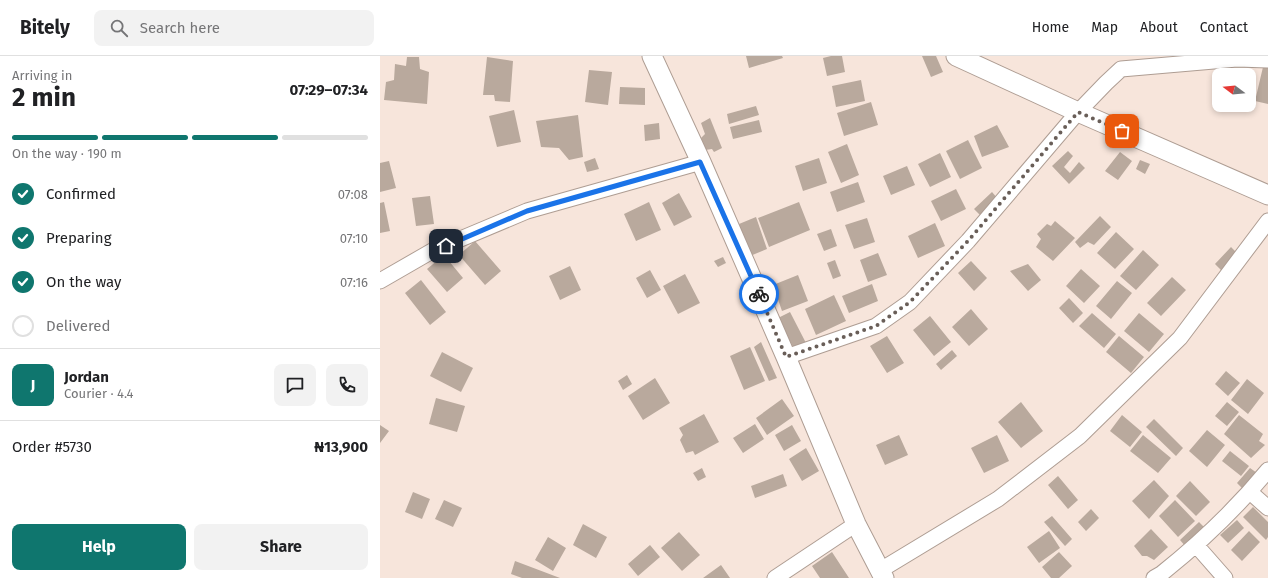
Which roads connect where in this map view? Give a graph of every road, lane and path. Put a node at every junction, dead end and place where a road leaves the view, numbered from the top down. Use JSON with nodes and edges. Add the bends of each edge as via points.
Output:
{"nodes":[{"id":1,"x":652,"y":56,"type":"edge"},
{"id":2,"x":956,"y":56,"type":"edge"},
{"id":3,"x":1268,"y":60,"type":"edge"},
{"id":4,"x":1078,"y":112,"type":"junction"},
{"id":5,"x":700,"y":162,"type":"junction"},
{"id":6,"x":1268,"y":195,"type":"edge"},
{"id":7,"x":1268,"y":221,"type":"edge"},
{"id":8,"x":380,"y":281,"type":"edge"},
{"id":9,"x":786,"y":357,"type":"junction"},
{"id":10,"x":1268,"y":470,"type":"edge"},
{"id":11,"x":1250,"y":492,"type":"junction"},
{"id":12,"x":1268,"y":508,"type":"edge"},
{"id":13,"x":856,"y":524,"type":"junction"},
{"id":14,"x":1196,"y":545,"type":"junction"},
{"id":15,"x":882,"y":574,"type":"edge"},
{"id":16,"x":775,"y":578,"type":"edge"},
{"id":17,"x":1154,"y":578,"type":"edge"},
{"id":18,"x":1225,"y":578,"type":"edge"}],
"edges":[{"from":1,"to":5,"type":"street"},
{"from":2,"to":4,"type":"street"},
{"from":3,"to":4,"type":"street","via":[[1238,59],[1121,69]]},
{"from":4,"to":6,"type":"street"},
{"from":4,"to":9,"type":"street","via":[[968,241],[910,302],[876,326]]},
{"from":5,"to":8,"type":"street","via":[[527,211],[432,251]]},
{"from":5,"to":9,"type":"street"},
{"from":7,"to":15,"type":"street","via":[[1180,338],[1080,436],[998,499]]},
{"from":9,"to":13,"type":"street"},
{"from":10,"to":11,"type":"street"},
{"from":11,"to":12,"type":"street"},
{"from":11,"to":14,"type":"street"},
{"from":13,"to":15,"type":"street"},
{"from":13,"to":16,"type":"street"},
{"from":14,"to":17,"type":"street"},
{"from":14,"to":18,"type":"street"}]}
